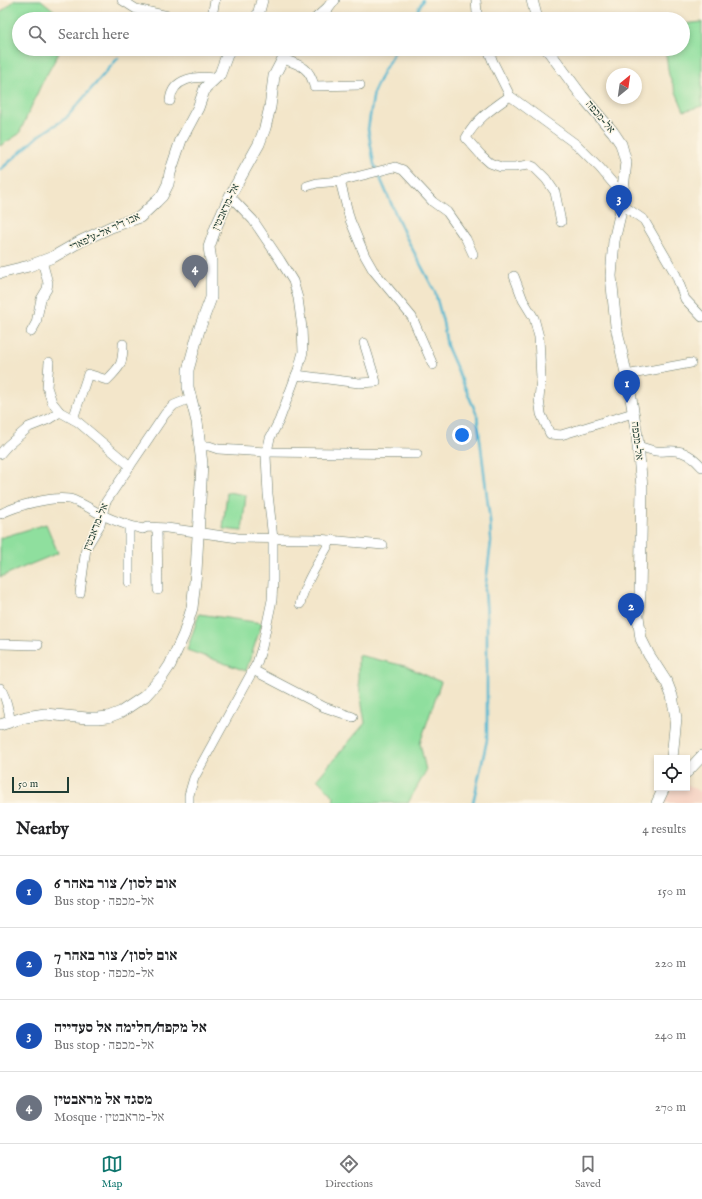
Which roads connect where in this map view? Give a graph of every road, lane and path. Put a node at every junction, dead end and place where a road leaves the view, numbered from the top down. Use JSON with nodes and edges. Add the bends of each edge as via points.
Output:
{"nodes":[{"id":1,"x":122,"y":0,"type":"edge"},
{"id":2,"x":215,"y":0,"type":"edge"},
{"id":3,"x":262,"y":0,"type":"edge"},
{"id":4,"x":334,"y":0,"type":"edge"},
{"id":5,"x":476,"y":0,"type":"edge"},
{"id":6,"x":532,"y":0,"type":"edge"},
{"id":7,"x":152,"y":12,"type":"edge"},
{"id":8,"x":210,"y":12,"type":"edge"},
{"id":9,"x":259,"y":12,"type":"edge"},
{"id":10,"x":324,"y":12,"type":"edge"},
{"id":11,"x":477,"y":12,"type":"edge"},
{"id":12,"x":535,"y":12,"type":"edge"},
{"id":13,"x":226,"y":56,"type":"edge"},
{"id":14,"x":284,"y":56,"type":"edge"},
{"id":15,"x":288,"y":56,"type":"edge"},
{"id":16,"x":491,"y":56,"type":"edge"},
{"id":17,"x":552,"y":56,"type":"edge"},
{"id":18,"x":215,"y":78,"type":"junction"},
{"id":19,"x":360,"y":85,"type":"dead end"},
{"id":20,"x":510,"y":96,"type":"junction"},
{"id":21,"x":170,"y":101,"type":"dead end"},
{"id":22,"x":340,"y":181,"type":"junction"},
{"id":23,"x":307,"y":186,"type":"dead end"},
{"id":24,"x":230,"y":196,"type":"junction"},
{"id":25,"x":622,"y":199,"type":"junction"},
{"id":26,"x":561,"y":222,"type":"dead end"},
{"id":27,"x":472,"y":254,"type":"dead end"},
{"id":28,"x":42,"y":261,"type":"junction"},
{"id":29,"x":0,"y":273,"type":"edge"},
{"id":30,"x":514,"y":276,"type":"dead end"},
{"id":31,"x":702,"y":317,"type":"edge"},
{"id":32,"x":31,"y":332,"type":"dead end"},
{"id":33,"x":364,"y":342,"type":"dead end"},
{"id":34,"x":123,"y":344,"type":"dead end"},
{"id":35,"x":49,"y":362,"type":"dead end"},
{"id":36,"x":691,"y":363,"type":"dead end"},
{"id":37,"x":433,"y":365,"type":"dead end"},
{"id":38,"x":296,"y":375,"type":"junction"},
{"id":39,"x":626,"y":376,"type":"junction"},
{"id":40,"x":190,"y":398,"type":"junction"},
{"id":41,"x":60,"y":412,"type":"junction"},
{"id":42,"x":633,"y":413,"type":"junction"},
{"id":43,"x":73,"y":419,"type":"junction"},
{"id":44,"x":201,"y":446,"type":"junction"},
{"id":45,"x":638,"y":446,"type":"junction"},
{"id":46,"x":267,"y":452,"type":"junction"},
{"id":47,"x":0,"y":454,"type":"edge"},
{"id":48,"x":417,"y":454,"type":"dead end"},
{"id":49,"x":130,"y":466,"type":"junction"},
{"id":50,"x":702,"y":467,"type":"edge"},
{"id":51,"x":0,"y":514,"type":"edge"},
{"id":52,"x":103,"y":516,"type":"junction"},
{"id":53,"x":129,"y":526,"type":"junction"},
{"id":54,"x":157,"y":528,"type":"junction"},
{"id":55,"x":198,"y":532,"type":"junction"},
{"id":56,"x":273,"y":539,"type":"junction"},
{"id":57,"x":331,"y":540,"type":"junction"},
{"id":58,"x":383,"y":545,"type":"dead end"},
{"id":59,"x":129,"y":582,"type":"dead end"},
{"id":60,"x":158,"y":590,"type":"dead end"},
{"id":61,"x":80,"y":593,"type":"dead end"},
{"id":62,"x":300,"y":604,"type":"dead end"},
{"id":63,"x":0,"y":644,"type":"edge"},
{"id":64,"x":38,"y":645,"type":"dead end"},
{"id":65,"x":253,"y":670,"type":"junction"},
{"id":66,"x":0,"y":688,"type":"edge"},
{"id":67,"x":353,"y":717,"type":"dead end"},
{"id":68,"x":5,"y":723,"type":"edge"},
{"id":69,"x":672,"y":755,"type":"edge"},
{"id":70,"x":702,"y":756,"type":"edge"},
{"id":71,"x":690,"y":769,"type":"edge"},
{"id":72,"x":189,"y":803,"type":"edge"}],
"edges":[{"from":1,"to":7,"type":"street","via":[[136,8]]},
{"from":2,"to":8,"type":"street"},
{"from":3,"to":9,"type":"street"},
{"from":4,"to":10,"type":"street"},
{"from":5,"to":11,"type":"street"},
{"from":6,"to":12,"type":"street"},
{"from":13,"to":18,"type":"street","name":"אבו ד'ר אל-ע'פארי","via":[[220,74]]},
{"from":14,"to":24,"type":"street","name":"אל-מראבטין","via":[[274,76],[265,128]]},
{"from":15,"to":19,"type":"street","via":[[310,73],[314,86]]},
{"from":16,"to":20,"type":"street"},
{"from":17,"to":25,"type":"street","name":"אל-מכפה","via":[[621,144],[626,162]]},
{"from":18,"to":21,"type":"street","via":[[201,76],[177,84],[170,94]]},
{"from":18,"to":28,"type":"street","name":"אבו ד'ר אל-ע'פארי","via":[[205,88],[198,108],[181,140],[162,196],[140,217],[111,227]]},
{"from":20,"to":25,"type":"street","via":[[577,145],[600,168]]},
{"from":20,"to":26,"type":"street","via":[[480,118],[466,138],[490,163],[501,167],[529,165],[534,168],[555,192]]},
{"from":22,"to":23,"type":"street"},
{"from":22,"to":27,"type":"street","via":[[395,167],[403,170],[433,202],[447,212],[466,239]]},
{"from":22,"to":37,"type":"street","via":[[350,220],[373,270],[412,316]]},
{"from":24,"to":38,"type":"street","via":[[253,220],[293,281],[298,298],[303,352]]},
{"from":24,"to":40,"type":"street","name":"אל-מראבטין","via":[[209,247],[211,298],[188,370]]},
{"from":25,"to":31,"type":"street","via":[[644,220],[676,275],[685,299]]},
{"from":25,"to":39,"type":"street","name":"אל-מכפה","via":[[611,276],[616,326]]},
{"from":28,"to":29,"type":"street","name":"אבו ד'ר אל-ע'פארי"},
{"from":28,"to":32,"type":"street","via":[[48,283]]},
{"from":30,"to":42,"type":"street","via":[[523,300],[534,318],[539,337],[539,399],[541,414],[550,434],[561,435]]},
{"from":33,"to":38,"type":"street","via":[[376,382],[359,383]]},
{"from":34,"to":43,"type":"street","via":[[123,359],[118,369],[107,380],[88,374]]},
{"from":35,"to":41,"type":"street","via":[[47,387],[52,402]]},
{"from":36,"to":39,"type":"street"},
{"from":38,"to":46,"type":"street","via":[[270,438]]},
{"from":39,"to":42,"type":"street","name":"אל-מכפה"},
{"from":40,"to":44,"type":"street","name":"אל-מראבטין","via":[[198,422]]},
{"from":40,"to":49,"type":"street","name":"אל-מראבטין","via":[[165,414]]},
{"from":41,"to":43,"type":"street"},
{"from":41,"to":47,"type":"street","via":[[29,427]]},
{"from":42,"to":45,"type":"street","name":"אל-מכפה"},
{"from":43,"to":49,"type":"street"},
{"from":44,"to":46,"type":"street"},
{"from":44,"to":55,"type":"street","name":"אל-מראבטין"},
{"from":45,"to":50,"type":"street","via":[[665,452],[684,452]]},
{"from":45,"to":69,"type":"street","name":"אל-מכפה","via":[[642,487],[638,616],[641,639],[672,696],[676,718]]},
{"from":46,"to":48,"type":"street"},
{"from":46,"to":56,"type":"street"},
{"from":49,"to":52,"type":"street","name":"אל-מראבטין","via":[[105,503]]},
{"from":51,"to":52,"type":"street","via":[[41,500],[70,499]]},
{"from":52,"to":53,"type":"street"},
{"from":52,"to":61,"type":"street","name":"אל-מראבטין","via":[[86,548]]},
{"from":53,"to":54,"type":"street"},
{"from":53,"to":59,"type":"street"},
{"from":54,"to":55,"type":"street"},
{"from":54,"to":60,"type":"street"},
{"from":55,"to":56,"type":"street","via":[[238,538]]},
{"from":55,"to":68,"type":"street","name":"אל-מראבטין","via":[[189,621],[170,665],[152,689],[121,712],[108,717],[45,714]]},
{"from":56,"to":57,"type":"street"},
{"from":56,"to":65,"type":"street","via":[[272,600],[262,647]]},
{"from":57,"to":58,"type":"street"},
{"from":57,"to":62,"type":"street","via":[[306,584]]},
{"from":63,"to":64,"type":"street"},
{"from":65,"to":67,"type":"street","via":[[324,708]]},
{"from":65,"to":72,"type":"street","via":[[194,778]]},
{"from":66,"to":68,"type":"street","via":[[6,699]]},
{"from":70,"to":71,"type":"street"}]}
